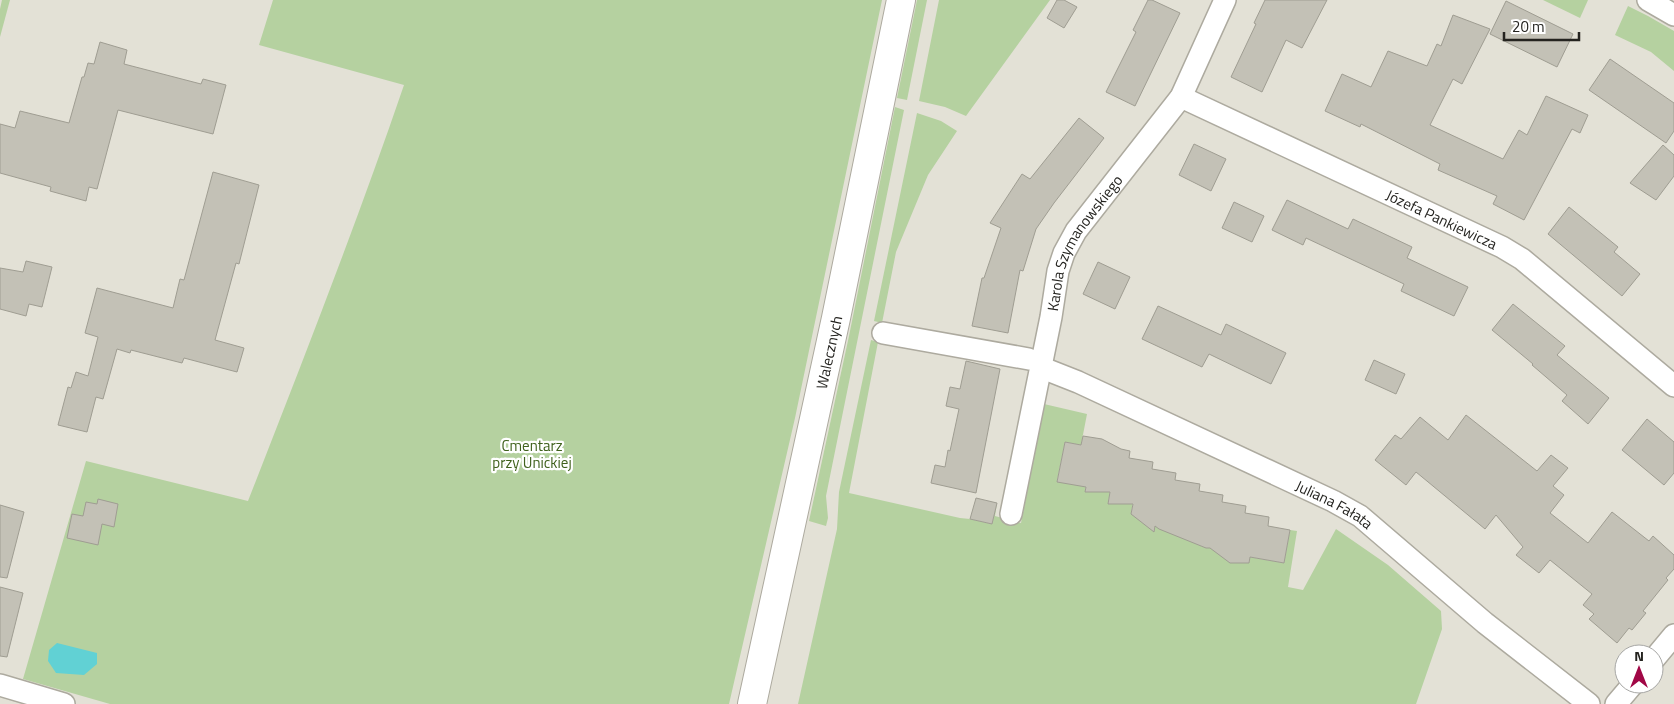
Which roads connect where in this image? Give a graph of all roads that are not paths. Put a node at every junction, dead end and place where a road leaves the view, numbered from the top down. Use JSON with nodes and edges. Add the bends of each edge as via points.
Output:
{"nodes":[{"id":1,"x":901,"y":0,"type":"edge"},
{"id":2,"x":1225,"y":0,"type":"edge"},
{"id":3,"x":1180,"y":97,"type":"junction"},
{"id":4,"x":883,"y":333,"type":"dead end"},
{"id":5,"x":1035,"y":363,"type":"junction"},
{"id":6,"x":1674,"y":386,"type":"edge"},
{"id":7,"x":1011,"y":514,"type":"dead end"},
{"id":8,"x":1674,"y":635,"type":"edge"},
{"id":9,"x":1664,"y":647,"type":"edge"},
{"id":10,"x":0,"y":685,"type":"edge"},
{"id":11,"x":1624,"y":694,"type":"edge"},
{"id":12,"x":64,"y":704,"type":"edge"},
{"id":13,"x":752,"y":704,"type":"edge"},
{"id":14,"x":1589,"y":704,"type":"edge"},
{"id":15,"x":1616,"y":704,"type":"edge"}],
"edges":[{"from":1,"to":13,"type":"street","name":"Walecznych"},
{"from":2,"to":3,"type":"street","name":"Karola Szymanowskiego"},
{"from":3,"to":5,"type":"street","name":"Karola Szymanowskiego","via":[[1076,231],[1064,253],[1051,317]]},
{"from":3,"to":6,"type":"street","name":"Józefa Pankiewicza","via":[[1502,247],[1522,259]]},
{"from":4,"to":5,"type":"street","name":"Juliana Fałata"},
{"from":5,"to":7,"type":"street","name":"Karola Szymanowskiego"},
{"from":5,"to":14,"type":"street","name":"Juliana Fałata","via":[[1360,516],[1485,623]]},
{"from":8,"to":9,"type":"street"},
{"from":10,"to":12,"type":"street"},
{"from":11,"to":15,"type":"street"}]}
